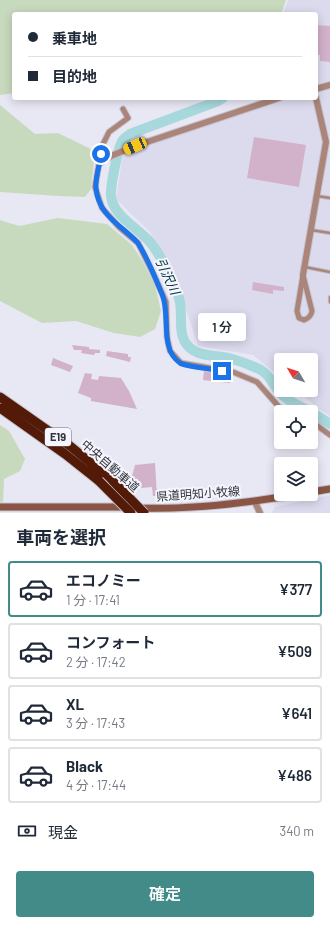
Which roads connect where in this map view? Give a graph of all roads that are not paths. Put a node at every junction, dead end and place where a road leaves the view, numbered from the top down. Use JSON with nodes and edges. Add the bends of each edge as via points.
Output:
{"nodes":[{"id":1,"x":330,"y":85,"type":"edge"},
{"id":2,"x":318,"y":88,"type":"edge"},
{"id":3,"x":273,"y":100,"type":"edge"},
{"id":4,"x":316,"y":100,"type":"edge"},
{"id":5,"x":123,"y":109,"type":"dead end"},
{"id":6,"x":100,"y":163,"type":"junction"},
{"id":7,"x":317,"y":196,"type":"junction"},
{"id":8,"x":330,"y":198,"type":"edge"},
{"id":9,"x":311,"y":230,"type":"junction"},
{"id":10,"x":330,"y":234,"type":"edge"},
{"id":11,"x":305,"y":267,"type":"junction"},
{"id":12,"x":330,"y":272,"type":"edge"},
{"id":13,"x":303,"y":275,"type":"junction"},
{"id":14,"x":330,"y":297,"type":"edge"},
{"id":15,"x":330,"y":302,"type":"edge"},
{"id":16,"x":0,"y":397,"type":"edge"},
{"id":17,"x":277,"y":405,"type":"edge"},
{"id":18,"x":0,"y":408,"type":"edge"},
{"id":19,"x":318,"y":426,"type":"edge"},
{"id":20,"x":330,"y":435,"type":"edge"},
{"id":21,"x":330,"y":489,"type":"edge"},
{"id":22,"x":318,"y":491,"type":"edge"},
{"id":23,"x":274,"y":499,"type":"edge"},
{"id":24,"x":255,"y":502,"type":"junction"},
{"id":25,"x":0,"y":507,"type":"edge"},
{"id":26,"x":162,"y":511,"type":"edge"},
{"id":27,"x":131,"y":513,"type":"edge"},
{"id":28,"x":144,"y":513,"type":"edge"},
{"id":29,"x":260,"y":513,"type":"edge"}],
"edges":[{"from":1,"to":2,"type":"street"},
{"from":3,"to":6,"type":"street","via":[[135,146]]},
{"from":4,"to":7,"type":"street","via":[[326,142]]},
{"from":5,"to":6,"type":"street","via":[[128,118],[109,132],[102,146]]},
{"from":6,"to":17,"type":"street","via":[[95,187],[102,208],[138,243],[153,273],[166,302],[170,351],[181,363],[233,372],[257,382]]},
{"from":7,"to":8,"type":"lane"},
{"from":7,"to":9,"type":"street"},
{"from":9,"to":10,"type":"lane"},
{"from":9,"to":11,"type":"street"},
{"from":11,"to":12,"type":"lane"},
{"from":11,"to":13,"type":"street"},
{"from":13,"to":13,"type":"street","via":[[312,311],[308,319],[304,320],[299,318],[297,311]]},
{"from":14,"to":15,"type":"lane"},
{"from":16,"to":28,"type":"highway","name":"中央自動車道","number":"E19","bridge":true,"via":[[70,446],[113,481]]},
{"from":18,"to":27,"type":"highway","name":"中央自動車道","number":"E19","bridge":true,"via":[[99,481]]},
{"from":19,"to":20,"type":"street"},
{"from":21,"to":22,"type":"main road"},
{"from":23,"to":24,"type":"main road","name":"県道明知小牧線"},
{"from":24,"to":26,"type":"main road","name":"県道明知小牧線"},
{"from":24,"to":29,"type":"street"},
{"from":25,"to":26,"type":"main road","name":"県道明知小牧線","via":[[102,506]]}]}
